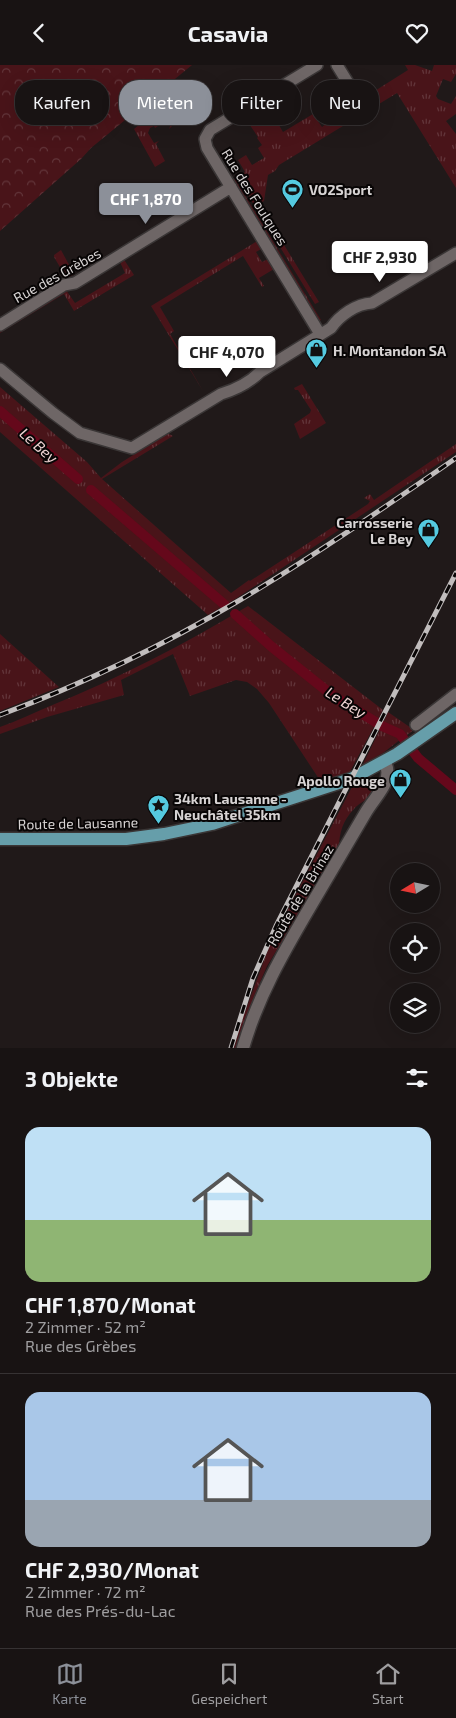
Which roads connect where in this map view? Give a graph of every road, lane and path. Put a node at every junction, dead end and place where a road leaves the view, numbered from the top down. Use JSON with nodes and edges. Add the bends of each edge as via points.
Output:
{"nodes":[{"id":1,"x":317,"y":65,"type":"edge"},
{"id":2,"x":337,"y":65,"type":"edge"},
{"id":3,"x":346,"y":80,"type":"edge"},
{"id":4,"x":231,"y":187,"type":"junction"},
{"id":5,"x":456,"y":253,"type":"edge"},
{"id":6,"x":0,"y":325,"type":"edge"},
{"id":7,"x":320,"y":334,"type":"junction"},
{"id":8,"x":0,"y":369,"type":"edge"},
{"id":9,"x":456,"y":694,"type":"edge"},
{"id":10,"x":456,"y":713,"type":"edge"},
{"id":11,"x":416,"y":725,"type":"dead end"},
{"id":12,"x":385,"y":761,"type":"junction"},
{"id":13,"x":0,"y":839,"type":"edge"},
{"id":14,"x":243,"y":1048,"type":"edge"}],
"edges":[{"from":1,"to":4,"type":"street","name":"Rue des Foulques","via":[[207,133],[208,148]]},
{"from":2,"to":3,"type":"street"},
{"from":4,"to":6,"type":"street","name":"Rue des Grèbes"},
{"from":4,"to":7,"type":"street","name":"Rue des Foulques"},
{"from":5,"to":7,"type":"street","via":[[372,303],[362,304]]},
{"from":7,"to":8,"type":"street","via":[[255,377],[132,448],[80,433]]},
{"from":9,"to":11,"type":"street"},
{"from":10,"to":12,"type":"main road","name":"Route de Lausanne"},
{"from":12,"to":13,"type":"main road","name":"Route de Lausanne","via":[[328,787],[186,830],[118,839]]},
{"from":12,"to":14,"type":"street","name":"Route de la Brinaz","via":[[388,779],[278,960],[260,998]]}]}
